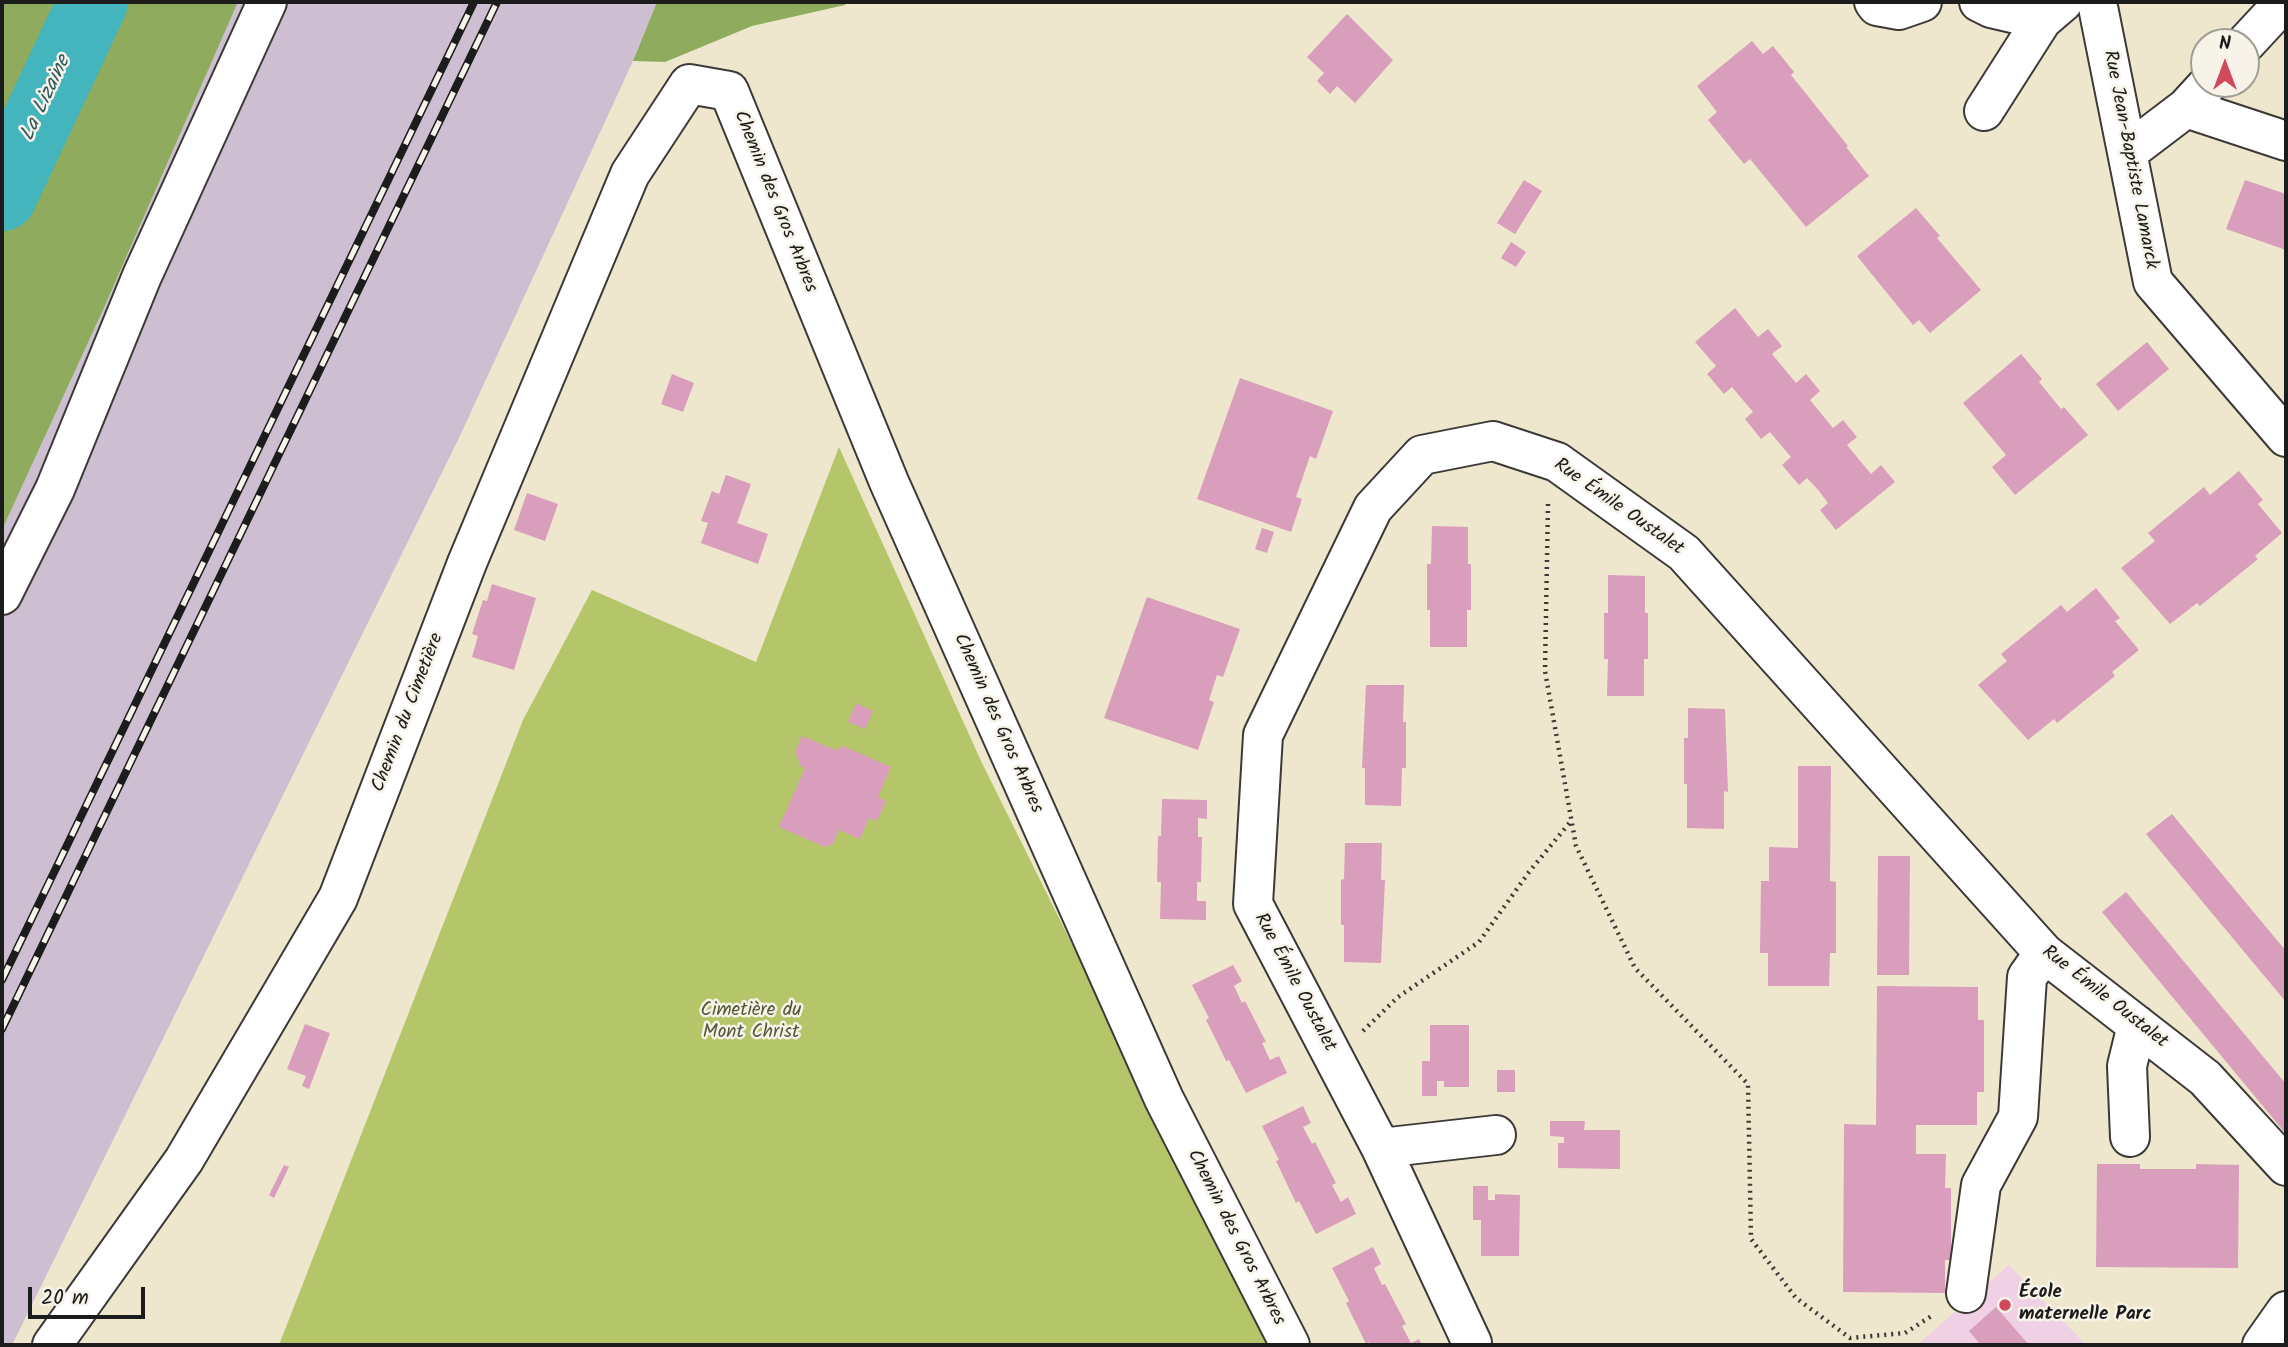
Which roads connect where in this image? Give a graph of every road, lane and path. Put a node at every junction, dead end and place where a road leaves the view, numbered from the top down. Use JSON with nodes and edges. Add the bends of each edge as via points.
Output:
{"nodes":[{"id":1,"x":267,"y":2,"type":"edge"},
{"id":2,"x":1874,"y":2,"type":"edge"},
{"id":3,"x":1922,"y":2,"type":"edge"},
{"id":4,"x":1979,"y":2,"type":"edge"},
{"id":5,"x":2097,"y":2,"type":"edge"},
{"id":6,"x":2284,"y":2,"type":"edge"},
{"id":7,"x":2052,"y":11,"type":"edge"},
{"id":8,"x":2260,"y":28,"type":"edge"},
{"id":9,"x":729,"y":91,"type":"joint"},
{"id":10,"x":2195,"y":98,"type":"edge"},
{"id":11,"x":2201,"y":98,"type":"edge"},
{"id":12,"x":1984,"y":111,"type":"dead end"},
{"id":13,"x":2286,"y":141,"type":"edge"},
{"id":14,"x":2128,"y":152,"type":"junction"},
{"id":15,"x":2286,"y":437,"type":"edge"},
{"id":16,"x":1557,"y":462,"type":"junction"},
{"id":17,"x":2,"y":595,"type":"edge"},
{"id":18,"x":1572,"y":820,"type":"junction"},
{"id":19,"x":2044,"y":953,"type":"junction"},
{"id":20,"x":2137,"y":1026,"type":"junction"},
{"id":21,"x":1334,"y":1059,"type":"junction"},
{"id":22,"x":1496,"y":1135,"type":"dead end"},
{"id":23,"x":2130,"y":1137,"type":"dead end"},
{"id":24,"x":1381,"y":1148,"type":"junction"},
{"id":25,"x":2286,"y":1166,"type":"edge"},
{"id":26,"x":1966,"y":1293,"type":"joint"},
{"id":27,"x":2286,"y":1311,"type":"edge"},
{"id":28,"x":1472,"y":1343,"type":"dead end"},
{"id":29,"x":52,"y":1345,"type":"edge"},
{"id":30,"x":1290,"y":1345,"type":"edge"},
{"id":31,"x":2262,"y":1345,"type":"edge"}],
"edges":[{"from":1,"to":17,"type":"street","via":[[142,276],[55,489]]},
{"from":2,"to":3,"type":"street","via":[[1899,10]]},
{"from":4,"to":7,"type":"street","via":[[1991,9]]},
{"from":5,"to":14,"type":"street","name":"Rue Jean-Baptiste Lamarck"},
{"from":6,"to":8,"type":"street"},
{"from":7,"to":12,"type":"street"},
{"from":9,"to":29,"type":"street","name":"Chemin du Cimetière","via":[[690,84],[629,174],[467,563],[338,898],[184,1160]]},
{"from":9,"to":30,"type":"street","name":"Chemin des Gros Arbres","via":[[889,482],[1158,1086]]},
{"from":10,"to":14,"type":"street"},
{"from":11,"to":13,"type":"street"},
{"from":14,"to":15,"type":"street","name":"Rue Jean-Baptiste Lamarck","via":[[2153,282]]},
{"from":16,"to":18,"type":"path","via":[[1548,480],[1545,671]]},
{"from":16,"to":19,"type":"street","name":"Rue Émile Oustalet","via":[[1684,553]]},
{"from":16,"to":21,"type":"street","name":"Rue Émile Oustalet","via":[[1493,440],[1422,456],[1373,508],[1263,735],[1253,904]]},
{"from":18,"to":21,"type":"path","via":[[1479,942],[1398,997]]},
{"from":18,"to":26,"type":"path","via":[[1576,846],[1635,968],[1748,1084],[1751,1239],[1796,1298],[1850,1338],[1905,1333]]},
{"from":19,"to":20,"type":"street","name":"Rue Émile Oustalet"},
{"from":19,"to":26,"type":"street","via":[[2027,977],[2018,1116],[1980,1185]]},
{"from":20,"to":23,"type":"street","via":[[2127,1066]]},
{"from":20,"to":25,"type":"street","name":"Rue Émile Oustalet","via":[[2205,1078]]},
{"from":21,"to":24,"type":"street","name":"Rue Émile Oustalet"},
{"from":22,"to":24,"type":"street"},
{"from":24,"to":28,"type":"street","name":"Rue Émile Oustalet"},
{"from":27,"to":31,"type":"street"}]}
